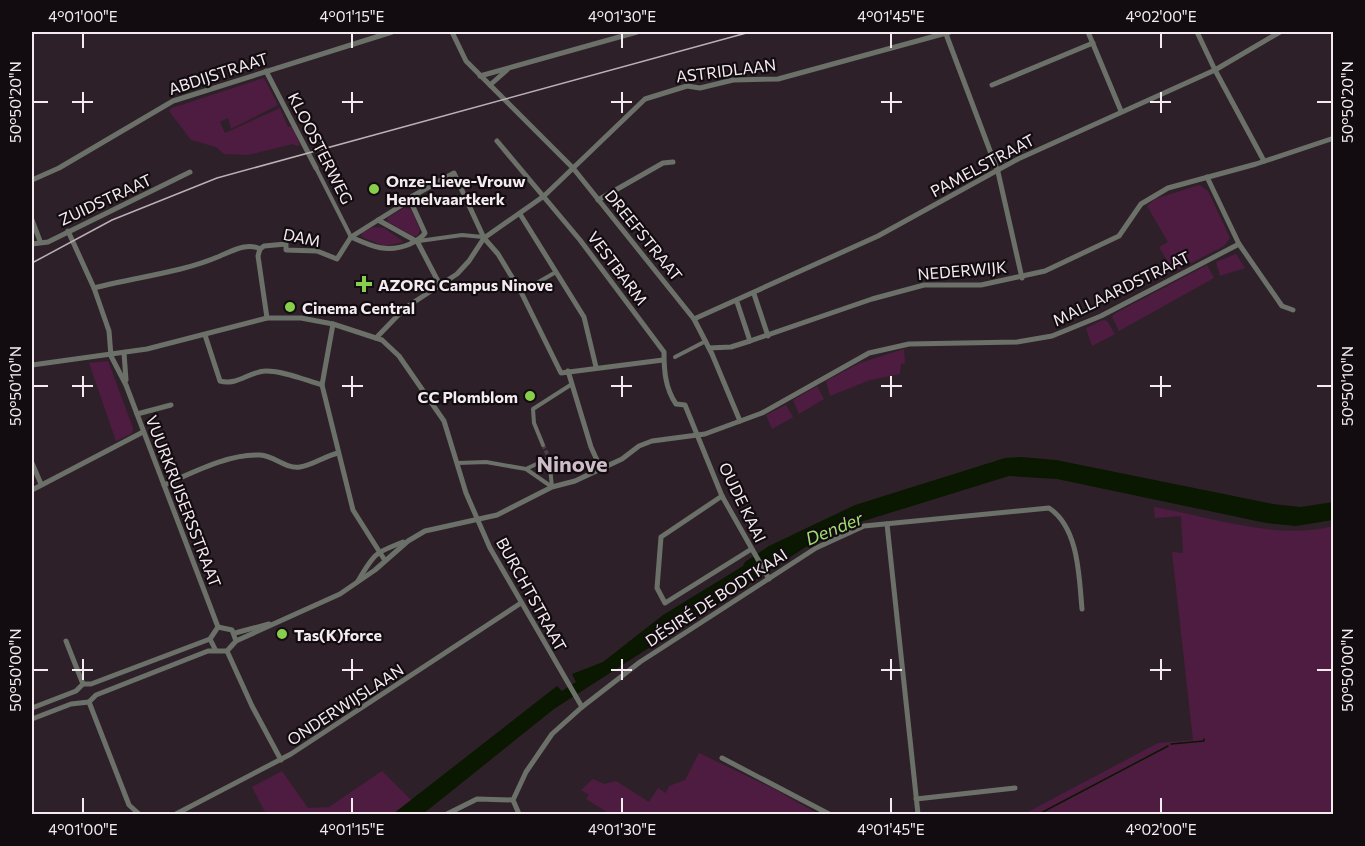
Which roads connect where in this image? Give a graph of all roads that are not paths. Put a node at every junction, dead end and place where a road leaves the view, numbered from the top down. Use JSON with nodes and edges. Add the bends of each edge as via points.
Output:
{"nodes":[{"id":1,"x":392,"y":32,"type":"edge"},
{"id":2,"x":452,"y":32,"type":"edge"},
{"id":3,"x":607,"y":32,"type":"edge"},
{"id":4,"x":637,"y":32,"type":"edge"},
{"id":5,"x":1088,"y":32,"type":"edge"},
{"id":6,"x":1197,"y":32,"type":"edge"},
{"id":7,"x":1280,"y":32,"type":"edge"},
{"id":8,"x":948,"y":33,"type":"edge"},
{"id":9,"x":610,"y":39,"type":"junction"},
{"id":10,"x":1093,"y":43,"type":"junction"},
{"id":11,"x":509,"y":68,"type":"junction"},
{"id":12,"x":1215,"y":70,"type":"junction"},
{"id":13,"x":266,"y":71,"type":"junction"},
{"id":14,"x":480,"y":76,"type":"junction"},
{"id":15,"x":490,"y":85,"type":"junction"},
{"id":16,"x":992,"y":85,"type":"dead end"},
{"id":17,"x":1121,"y":111,"type":"junction"},
{"id":18,"x":1334,"y":138,"type":"edge"},
{"id":19,"x":497,"y":141,"type":"dead end"},
{"id":20,"x":673,"y":162,"type":"dead end"},
{"id":21,"x":1264,"y":162,"type":"junction"},
{"id":22,"x":316,"y":168,"type":"joint"},
{"id":23,"x":573,"y":168,"type":"junction"},
{"id":24,"x":189,"y":172,"type":"dead end"},
{"id":25,"x":998,"y":172,"type":"junction"},
{"id":26,"x":1207,"y":177,"type":"junction"},
{"id":27,"x":32,"y":180,"type":"edge"},
{"id":28,"x":544,"y":196,"type":"junction"},
{"id":29,"x":410,"y":200,"type":"junction"},
{"id":30,"x":598,"y":200,"type":"junction"},
{"id":31,"x":520,"y":214,"type":"junction"},
{"id":32,"x":32,"y":220,"type":"edge"},
{"id":33,"x":378,"y":220,"type":"junction"},
{"id":34,"x":68,"y":231,"type":"junction"},
{"id":35,"x":351,"y":237,"type":"junction"},
{"id":36,"x":483,"y":238,"type":"junction"},
{"id":37,"x":40,"y":241,"type":"junction"},
{"id":38,"x":416,"y":241,"type":"junction"},
{"id":39,"x":32,"y":244,"type":"edge"},
{"id":40,"x":1239,"y":244,"type":"junction"},
{"id":41,"x":260,"y":249,"type":"junction"},
{"id":42,"x":557,"y":271,"type":"junction"},
{"id":43,"x":1022,"y":278,"type":"junction"},
{"id":44,"x":440,"y":285,"type":"junction"},
{"id":45,"x":94,"y":288,"type":"junction"},
{"id":46,"x":520,"y":292,"type":"junction"},
{"id":47,"x":753,"y":294,"type":"junction"},
{"id":48,"x":737,"y":302,"type":"junction"},
{"id":49,"x":1293,"y":310,"type":"dead end"},
{"id":50,"x":267,"y":318,"type":"junction"},
{"id":51,"x":694,"y":319,"type":"junction"},
{"id":52,"x":333,"y":324,"type":"junction"},
{"id":53,"x":205,"y":335,"type":"junction"},
{"id":54,"x":768,"y":336,"type":"junction"},
{"id":55,"x":376,"y":338,"type":"junction"},
{"id":56,"x":706,"y":341,"type":"junction"},
{"id":57,"x":750,"y":341,"type":"junction"},
{"id":58,"x":709,"y":348,"type":"junction"},
{"id":59,"x":124,"y":353,"type":"junction"},
{"id":60,"x":111,"y":356,"type":"junction"},
{"id":61,"x":675,"y":357,"type":"dead end"},
{"id":62,"x":666,"y":359,"type":"junction"},
{"id":63,"x":32,"y":365,"type":"edge"},
{"id":64,"x":596,"y":367,"type":"junction"},
{"id":65,"x":568,"y":371,"type":"junction"},
{"id":66,"x":572,"y":384,"type":"junction"},
{"id":67,"x":126,"y":385,"type":"junction"},
{"id":68,"x":322,"y":386,"type":"junction"},
{"id":69,"x":171,"y":405,"type":"dead end"},
{"id":70,"x":137,"y":414,"type":"junction"},
{"id":71,"x":740,"y":421,"type":"junction"},
{"id":72,"x":143,"y":432,"type":"junction"},
{"id":73,"x":698,"y":434,"type":"junction"},
{"id":74,"x":543,"y":445,"type":"tunnel mouth"},
{"id":75,"x":338,"y":453,"type":"junction"},
{"id":76,"x":32,"y":463,"type":"edge"},
{"id":77,"x":458,"y":463,"type":"junction"},
{"id":78,"x":526,"y":469,"type":"junction"},
{"id":79,"x":601,"y":469,"type":"junction"},
{"id":80,"x":41,"y":484,"type":"junction"},
{"id":81,"x":164,"y":484,"type":"junction"},
{"id":82,"x":552,"y":487,"type":"junction"},
{"id":83,"x":32,"y":490,"type":"edge"},
{"id":84,"x":722,"y":496,"type":"junction"},
{"id":85,"x":477,"y":520,"type":"junction"},
{"id":86,"x":887,"y":524,"type":"junction"},
{"id":87,"x":408,"y":541,"type":"junction"},
{"id":88,"x":750,"y":550,"type":"junction"},
{"id":89,"x":379,"y":551,"type":"junction"},
{"id":90,"x":384,"y":559,"type":"junction"},
{"id":91,"x":768,"y":578,"type":"junction"},
{"id":92,"x":356,"y":584,"type":"junction"},
{"id":93,"x":521,"y":603,"type":"junction"},
{"id":94,"x":1082,"y":609,"type":"dead end"},
{"id":95,"x":285,"y":620,"type":"junction"},
{"id":96,"x":218,"y":627,"type":"junction"},
{"id":97,"x":234,"y":633,"type":"junction"},
{"id":98,"x":210,"y":639,"type":"junction"},
{"id":99,"x":66,"y":641,"type":"dead end"},
{"id":100,"x":236,"y":641,"type":"junction"},
{"id":101,"x":215,"y":649,"type":"junction"},
{"id":102,"x":227,"y":651,"type":"junction"},
{"id":103,"x":83,"y":684,"type":"junction"},
{"id":104,"x":91,"y":684,"type":"junction"},
{"id":105,"x":76,"y":691,"type":"junction"},
{"id":106,"x":96,"y":695,"type":"junction"},
{"id":107,"x":81,"y":702,"type":"junction"},
{"id":108,"x":89,"y":702,"type":"junction"},
{"id":109,"x":582,"y":707,"type":"junction"},
{"id":110,"x":32,"y":708,"type":"edge"},
{"id":111,"x":32,"y":719,"type":"edge"},
{"id":112,"x":722,"y":758,"type":"dead end"},
{"id":113,"x":281,"y":760,"type":"junction"},
{"id":114,"x":1015,"y":788,"type":"dead end"},
{"id":115,"x":916,"y":799,"type":"junction"},
{"id":116,"x":513,"y":800,"type":"junction"},
{"id":117,"x":129,"y":805,"type":"junction"},
{"id":118,"x":131,"y":814,"type":"edge"},
{"id":119,"x":139,"y":814,"type":"edge"},
{"id":120,"x":176,"y":814,"type":"edge"},
{"id":121,"x":447,"y":814,"type":"edge"},
{"id":122,"x":519,"y":814,"type":"edge"},
{"id":123,"x":829,"y":814,"type":"edge"},
{"id":124,"x":918,"y":814,"type":"edge"}],
"edges":[{"from":1,"to":13,"type":"street","name":"ABDIJSTRAAT"},
{"from":2,"to":14,"type":"street","name":"DREEFSTRAAT","via":[[459,51]]},
{"from":3,"to":9,"type":"street"},
{"from":4,"to":9,"type":"street"},
{"from":5,"to":10,"type":"street"},
{"from":6,"to":12,"type":"street"},
{"from":7,"to":12,"type":"street","name":"PAMELSTRAAT"},
{"from":8,"to":23,"type":"street","name":"ASTRIDLAAN","via":[[778,79],[687,86],[645,99]]},
{"from":8,"to":25,"type":"street"},
{"from":9,"to":11,"type":"street"},
{"from":10,"to":16,"type":"street"},
{"from":10,"to":17,"type":"street"},
{"from":11,"to":14,"type":"street"},
{"from":11,"to":15,"type":"street"},
{"from":12,"to":17,"type":"street","name":"PAMELSTRAAT"},
{"from":12,"to":21,"type":"street"},
{"from":13,"to":22,"type":"street","name":"KLOOSTERWEG"},
{"from":13,"to":27,"type":"street","name":"ABDIJSTRAAT","via":[[172,101]]},
{"from":14,"to":15,"type":"street","name":"DREEFSTRAAT"},
{"from":15,"to":23,"type":"street","name":"DREEFSTRAAT"},
{"from":17,"to":25,"type":"street","name":"PAMELSTRAAT"},
{"from":18,"to":21,"type":"street","name":"NEDERWIJK"},
{"from":19,"to":28,"type":"street","name":"VESTBARM"},
{"from":20,"to":30,"type":"street","via":[[663,162]]},
{"from":21,"to":26,"type":"street","name":"NEDERWIJK"},
{"from":22,"to":35,"type":"street","name":"KLOOSTERWEG"},
{"from":23,"to":28,"type":"street"},
{"from":23,"to":30,"type":"street","name":"DREEFSTRAAT"},
{"from":24,"to":34,"type":"street","name":"ZUIDSTRAAT"},
{"from":25,"to":43,"type":"street"},
{"from":25,"to":47,"type":"street","name":"PAMELSTRAAT","via":[[878,236]]},
{"from":26,"to":40,"type":"street"},
{"from":26,"to":43,"type":"street","name":"NEDERWIJK","via":[[1153,194],[1141,204],[1119,236],[1046,271]]},
{"from":28,"to":31,"type":"street"},
{"from":28,"to":62,"type":"street","name":"VESTBARM"},
{"from":29,"to":33,"type":"street"},
{"from":29,"to":36,"type":"street","via":[[454,172]]},
{"from":29,"to":38,"type":"street","via":[[425,234]]},
{"from":30,"to":51,"type":"street","name":"DREEFSTRAAT"},
{"from":31,"to":36,"type":"street"},
{"from":31,"to":42,"type":"street"},
{"from":32,"to":37,"type":"street"},
{"from":33,"to":35,"type":"street"},
{"from":33,"to":38,"type":"street"},
{"from":34,"to":37,"type":"street","name":"ZUIDSTRAAT","via":[[48,242]]},
{"from":34,"to":45,"type":"street"},
{"from":35,"to":38,"type":"street","via":[[384,250]]},
{"from":35,"to":41,"type":"street","name":"DAM","via":[[337,259],[317,251],[286,250],[286,244]]},
{"from":36,"to":38,"type":"street","via":[[462,235]]},
{"from":36,"to":44,"type":"street","via":[[469,261]]},
{"from":36,"to":46,"type":"street","via":[[498,254]]},
{"from":37,"to":39,"type":"street","name":"ZUIDSTRAAT"},
{"from":38,"to":44,"type":"street"},
{"from":40,"to":49,"type":"street","via":[[1282,306]]},
{"from":40,"to":71,"type":"street","name":"MALLAARDSTRAAT","via":[[1072,330],[1017,342],[884,348]]},
{"from":41,"to":45,"type":"street","via":[[235,249],[200,264]]},
{"from":41,"to":50,"type":"street","name":"DAM"},
{"from":42,"to":46,"type":"street"},
{"from":42,"to":64,"type":"street","via":[[584,317]]},
{"from":43,"to":54,"type":"street","name":"NEDERWIJK","via":[[981,285],[924,285]]},
{"from":44,"to":55,"type":"street","via":[[405,308]]},
{"from":45,"to":60,"type":"street","via":[[109,331]]},
{"from":46,"to":65,"type":"street","via":[[561,373]]},
{"from":47,"to":48,"type":"street","name":"PAMELSTRAAT"},
{"from":47,"to":54,"type":"street"},
{"from":48,"to":51,"type":"street","name":"PAMELSTRAAT"},
{"from":48,"to":57,"type":"street"},
{"from":50,"to":52,"type":"street","via":[[302,318]]},
{"from":50,"to":53,"type":"street"},
{"from":51,"to":56,"type":"street","name":"DREEFSTRAAT"},
{"from":52,"to":55,"type":"street"},
{"from":52,"to":68,"type":"street"},
{"from":53,"to":59,"type":"street"},
{"from":53,"to":68,"type":"street","via":[[220,381],[230,382],[264,371]]},
{"from":54,"to":57,"type":"street","name":"NEDERWIJK"},
{"from":55,"to":77,"type":"street","name":"BURCHTSTRAAT","via":[[394,350],[426,393],[444,421]]},
{"from":56,"to":58,"type":"street","name":"DREEFSTRAAT"},
{"from":56,"to":61,"type":"street"},
{"from":57,"to":58,"type":"street","name":"NEDERWIJK"},
{"from":58,"to":71,"type":"street","name":"DREEFSTRAAT"},
{"from":59,"to":60,"type":"street"},
{"from":59,"to":67,"type":"street","name":"VUURKRUISERSSTRAAT"},
{"from":60,"to":63,"type":"street"},
{"from":60,"to":67,"type":"street","name":"VUURKRUISERSSTRAAT"},
{"from":62,"to":64,"type":"street"},
{"from":62,"to":73,"type":"street","name":"VESTBARM","via":[[671,397],[676,404],[685,405]]},
{"from":64,"to":65,"type":"street"},
{"from":65,"to":66,"type":"street"},
{"from":66,"to":74,"type":"street","via":[[533,409]]},
{"from":66,"to":79,"type":"street"},
{"from":67,"to":70,"type":"street","name":"VUURKRUISERSSTRAAT"},
{"from":68,"to":75,"type":"street"},
{"from":69,"to":70,"type":"street"},
{"from":70,"to":72,"type":"street","name":"VUURKRUISERSSTRAAT"},
{"from":71,"to":73,"type":"street","name":"MALLAARDSTRAAT"},
{"from":72,"to":80,"type":"street"},
{"from":72,"to":81,"type":"street","name":"VUURKRUISERSSTRAAT"},
{"from":73,"to":79,"type":"street","name":"MALLAARDSTRAAT","via":[[652,441]]},
{"from":73,"to":84,"type":"street","name":"OUDE KAAI"},
{"from":75,"to":81,"type":"street","via":[[299,467],[262,455],[238,457]]},
{"from":75,"to":89,"type":"street","via":[[353,510]]},
{"from":76,"to":80,"type":"street"},
{"from":77,"to":78,"type":"street","via":[[486,462]]},
{"from":77,"to":85,"type":"street","name":"BURCHTSTRAAT"},
{"from":78,"to":82,"type":"street"},
{"from":78,"to":82,"type":"street","via":[[549,458]]},
{"from":79,"to":82,"type":"street","name":"MALLAARDSTRAAT"},
{"from":80,"to":83,"type":"street"},
{"from":81,"to":96,"type":"street","name":"VUURKRUISERSSTRAAT"},
{"from":82,"to":85,"type":"street","name":"MALLAARDSTRAAT","via":[[536,498]]},
{"from":84,"to":88,"type":"street","name":"OUDE KAAI"},
{"from":84,"to":88,"type":"street","via":[[662,537],[657,588],[665,603]]},
{"from":85,"to":87,"type":"street","name":"MALLAARDSTRAAT","via":[[436,527]]},
{"from":85,"to":93,"type":"street","name":"BURCHTSTRAAT"},
{"from":86,"to":91,"type":"street","name":"DÉSIRÉ DE BODTKAAI","via":[[864,526],[840,536]]},
{"from":86,"to":94,"type":"street","name":"DÉSIRÉ DE BODTKAAI","via":[[1049,508],[1063,520],[1070,537],[1079,568]]},
{"from":86,"to":115,"type":"street"},
{"from":87,"to":89,"type":"street"},
{"from":87,"to":90,"type":"street"},
{"from":88,"to":91,"type":"street","name":"OUDE KAAI"},
{"from":89,"to":90,"type":"street"},
{"from":89,"to":92,"type":"street"},
{"from":90,"to":92,"type":"street"},
{"from":91,"to":109,"type":"street","name":"DÉSIRÉ DE BODTKAAI","via":[[640,662]]},
{"from":92,"to":95,"type":"street"},
{"from":93,"to":109,"type":"street","name":"BURCHTSTRAAT"},
{"from":93,"to":113,"type":"street","name":"ONDERWIJSLAAN"},
{"from":95,"to":97,"type":"street"},
{"from":95,"to":100,"type":"street"},
{"from":96,"to":97,"type":"street","via":[[229,627]]},
{"from":96,"to":98,"type":"street"},
{"from":97,"to":100,"type":"street"},
{"from":98,"to":101,"type":"street"},
{"from":98,"to":104,"type":"street"},
{"from":99,"to":103,"type":"street"},
{"from":100,"to":102,"type":"street"},
{"from":101,"to":102,"type":"street"},
{"from":101,"to":106,"type":"street"},
{"from":102,"to":113,"type":"street"},
{"from":103,"to":104,"type":"street"},
{"from":103,"to":105,"type":"street"},
{"from":104,"to":106,"type":"street"},
{"from":105,"to":107,"type":"street"},
{"from":105,"to":110,"type":"street"},
{"from":106,"to":108,"type":"street"},
{"from":107,"to":108,"type":"street"},
{"from":107,"to":111,"type":"street"},
{"from":108,"to":117,"type":"street"},
{"from":109,"to":116,"type":"street","name":"DÉSIRÉ DE BODTKAAI","via":[[552,734]]},
{"from":112,"to":123,"type":"street"},
{"from":113,"to":120,"type":"street","name":"ONDERWIJSLAAN"},
{"from":114,"to":115,"type":"street"},
{"from":115,"to":124,"type":"street"},
{"from":116,"to":121,"type":"street","via":[[477,799]]},
{"from":116,"to":122,"type":"street"},
{"from":117,"to":118,"type":"street"},
{"from":117,"to":119,"type":"street"}]}
